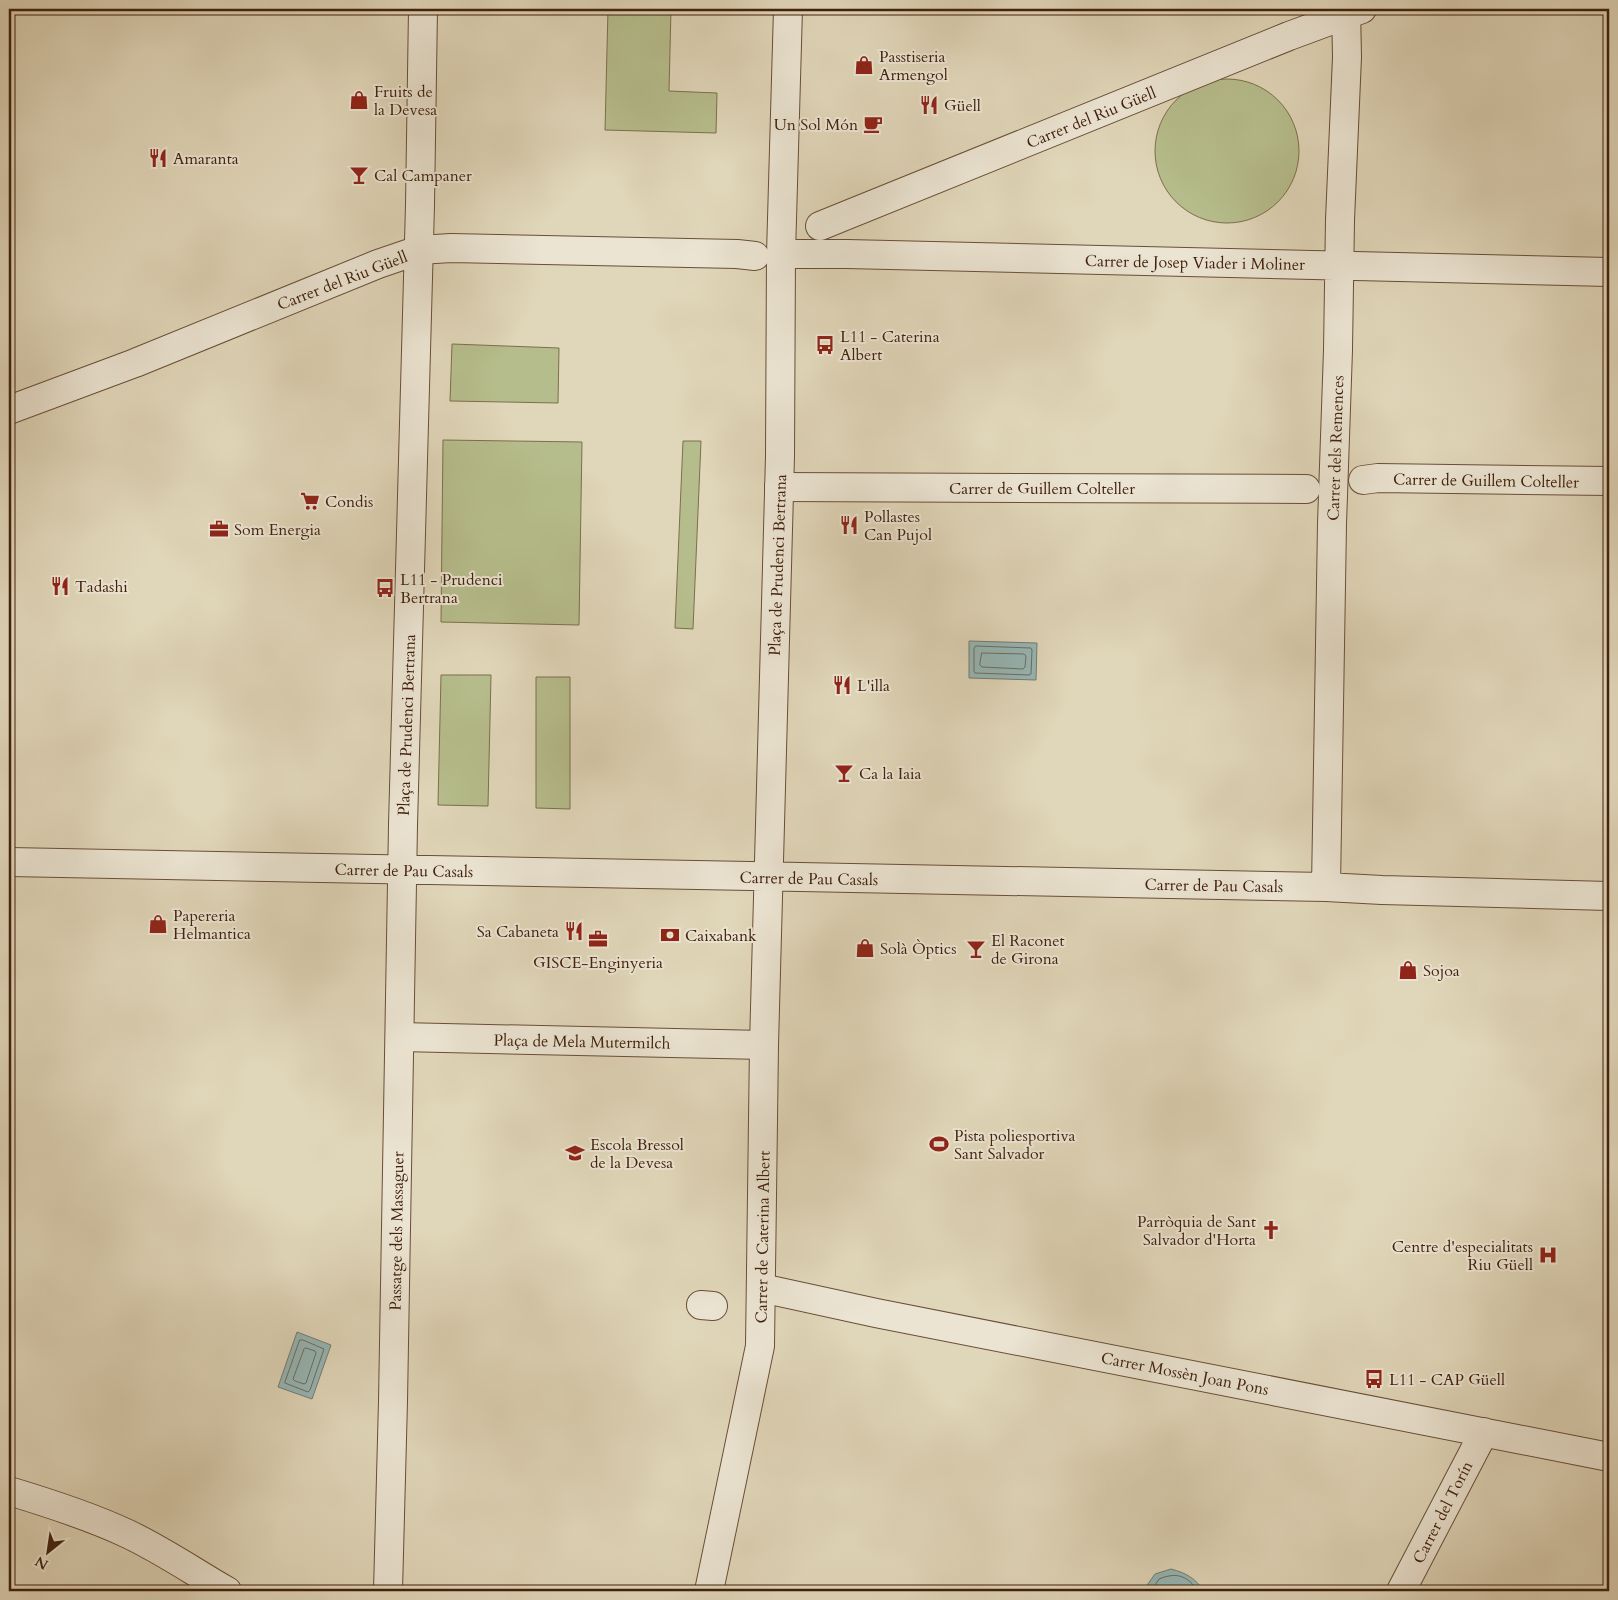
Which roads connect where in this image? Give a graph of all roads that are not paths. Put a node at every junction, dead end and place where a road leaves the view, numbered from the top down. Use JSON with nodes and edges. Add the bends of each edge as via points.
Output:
{"nodes":[{"id":1,"x":423,"y":9,"type":"edge"},
{"id":2,"x":788,"y":9,"type":"edge"},
{"id":3,"x":1352,"y":11,"type":"edge"},
{"id":4,"x":820,"y":226,"type":"dead end"},
{"id":5,"x":418,"y":250,"type":"junction"},
{"id":6,"x":768,"y":255,"type":"junction"},
{"id":7,"x":1339,"y":265,"type":"junction"},
{"id":8,"x":1609,"y":272,"type":"edge"},
{"id":9,"x":9,"y":410,"type":"edge"},
{"id":10,"x":1363,"y":480,"type":"dead end"},
{"id":11,"x":1609,"y":481,"type":"edge"},
{"id":12,"x":779,"y":487,"type":"junction"},
{"id":13,"x":1306,"y":489,"type":"dead end"},
{"id":14,"x":9,"y":862,"type":"edge"},
{"id":15,"x":402,"y":870,"type":"junction"},
{"id":16,"x":769,"y":877,"type":"junction"},
{"id":17,"x":1326,"y":887,"type":"junction"},
{"id":18,"x":1609,"y":896,"type":"edge"},
{"id":19,"x":400,"y":1037,"type":"junction"},
{"id":20,"x":764,"y":1045,"type":"junction"},
{"id":21,"x":761,"y":1288,"type":"junction"},
{"id":22,"x":1484,"y":1432,"type":"junction"},
{"id":23,"x":1609,"y":1457,"type":"edge"},
{"id":24,"x":9,"y":1492,"type":"edge"},
{"id":25,"x":227,"y":1591,"type":"edge"},
{"id":26,"x":388,"y":1591,"type":"edge"},
{"id":27,"x":709,"y":1591,"type":"edge"},
{"id":28,"x":1402,"y":1591,"type":"edge"}],
"edges":[{"from":1,"to":5,"type":"street","name":"Plaça de Prudenci Bertrana"},
{"from":2,"to":6,"type":"street","name":"Plaça de Prudenci Bertrana"},
{"from":3,"to":4,"type":"street","name":"Carrer del Riu Güell"},
{"from":3,"to":7,"type":"street","name":"Carrer dels Remences","via":[[1347,57]]},
{"from":5,"to":6,"type":"street","name":"Carrer del Riu Güell"},
{"from":5,"to":9,"type":"street","name":"Carrer del Riu Güell"},
{"from":5,"to":15,"type":"street","name":"Plaça de Prudenci Bertrana"},
{"from":6,"to":7,"type":"street","name":"Carrer de Josep Viader i Moliner"},
{"from":6,"to":12,"type":"street","name":"Plaça de Prudenci Bertrana"},
{"from":7,"to":8,"type":"street","name":"Carrer de Josep Viader i Moliner"},
{"from":7,"to":17,"type":"street","name":"Carrer dels Remences"},
{"from":10,"to":11,"type":"street","name":"Carrer de Guillem Colteller"},
{"from":12,"to":13,"type":"street","name":"Carrer de Guillem Colteller"},
{"from":12,"to":16,"type":"street","name":"Plaça de Prudenci Bertrana"},
{"from":14,"to":15,"type":"street","name":"Carrer de Pau Casals"},
{"from":15,"to":16,"type":"street","name":"Carrer de Pau Casals"},
{"from":15,"to":19,"type":"street","name":"Passatge dels Massaguer"},
{"from":16,"to":17,"type":"street","name":"Carrer de Pau Casals"},
{"from":16,"to":20,"type":"street","name":"Carrer de Caterina Albert"},
{"from":17,"to":18,"type":"street","name":"Carrer de Pau Casals"},
{"from":19,"to":20,"type":"street","name":"Plaça de Mela Mutermilch"},
{"from":19,"to":26,"type":"street","name":"Passatge dels Massaguer"},
{"from":20,"to":21,"type":"street","name":"Carrer de Caterina Albert"},
{"from":21,"to":22,"type":"street","name":"Carrer Mossèn Joan Pons"},
{"from":21,"to":27,"type":"street","name":"Carrer de Caterina Albert","via":[[760,1346]]},
{"from":22,"to":23,"type":"street","name":"Carrer Mossèn Joan Pons"},
{"from":22,"to":28,"type":"street","name":"Carrer del Torín"},
{"from":24,"to":25,"type":"street","via":[[127,1534]]}]}
